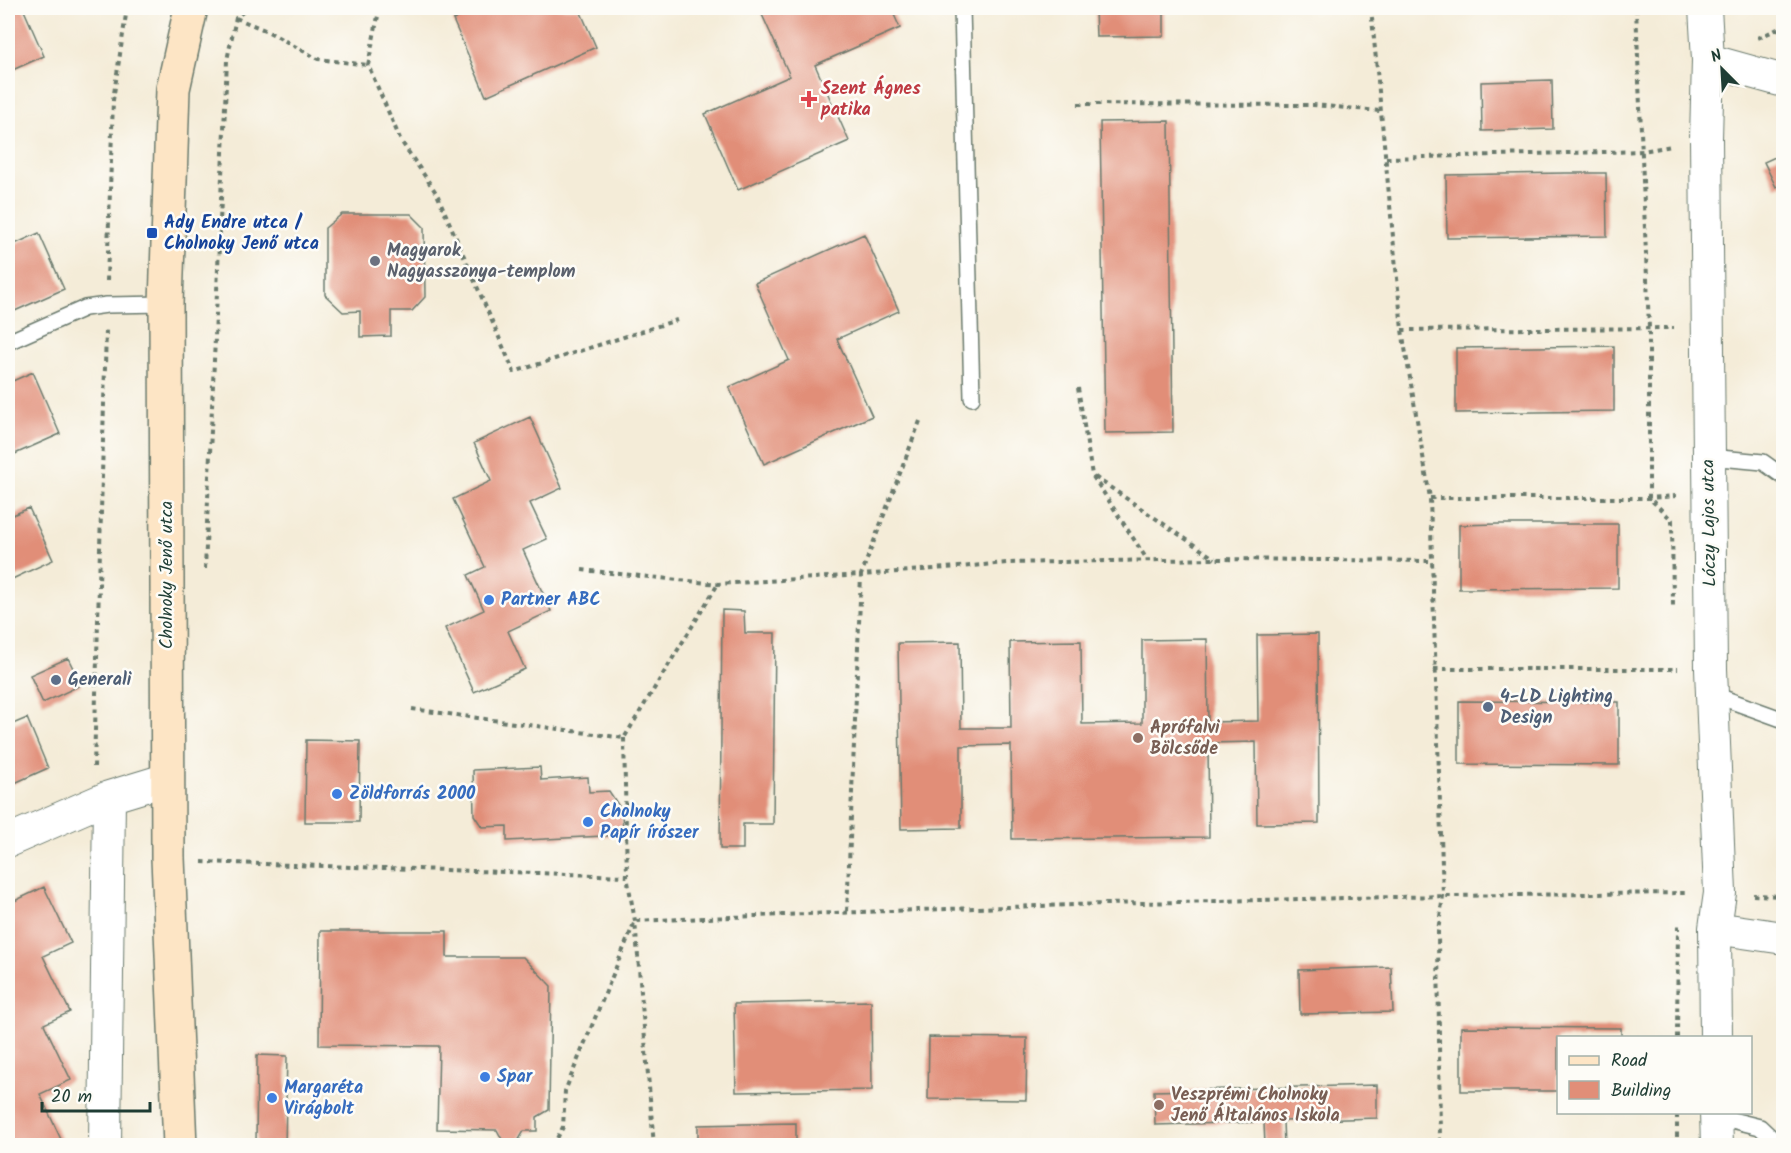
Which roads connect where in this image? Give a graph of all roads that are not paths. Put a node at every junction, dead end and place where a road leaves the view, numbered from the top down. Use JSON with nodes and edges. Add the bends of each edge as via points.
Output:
{"nodes":[{"id":1,"x":192,"y":8,"type":"edge"},
{"id":2,"x":962,"y":8,"type":"edge"},
{"id":3,"x":1705,"y":8,"type":"edge"},
{"id":4,"x":1708,"y":60,"type":"junction"},
{"id":5,"x":1784,"y":81,"type":"edge"},
{"id":6,"x":166,"y":304,"type":"junction"},
{"id":7,"x":8,"y":342,"type":"edge"},
{"id":8,"x":972,"y":398,"type":"dead end"},
{"id":9,"x":1709,"y":457,"type":"junction"},
{"id":10,"x":1784,"y":477,"type":"edge"},
{"id":11,"x":1712,"y":681,"type":"junction"},
{"id":12,"x":1784,"y":720,"type":"edge"},
{"id":13,"x":168,"y":779,"type":"junction"},
{"id":14,"x":109,"y":797,"type":"junction"},
{"id":15,"x":8,"y":841,"type":"edge"},
{"id":16,"x":1714,"y":928,"type":"junction"},
{"id":17,"x":1784,"y":938,"type":"edge"},
{"id":18,"x":1716,"y":1036,"type":"edge"},
{"id":19,"x":1716,"y":1125,"type":"edge"},
{"id":20,"x":105,"y":1146,"type":"edge"},
{"id":21,"x":180,"y":1146,"type":"edge"},
{"id":22,"x":1780,"y":1146,"type":"edge"}],
"edges":[{"from":1,"to":6,"type":"street","name":"Cholnoky Jenő utca","via":[[173,89]]},
{"from":2,"to":8,"type":"lane"},
{"from":3,"to":4,"type":"street","name":"Lóczy Lajos utca"},
{"from":4,"to":5,"type":"street"},
{"from":4,"to":9,"type":"street","name":"Lóczy Lajos utca"},
{"from":6,"to":7,"type":"lane","via":[[85,308]]},
{"from":6,"to":13,"type":"street","name":"Cholnoky Jenő utca"},
{"from":9,"to":10,"type":"lane","via":[[1763,462]]},
{"from":9,"to":11,"type":"street","name":"Lóczy Lajos utca"},
{"from":11,"to":12,"type":"lane"},
{"from":11,"to":16,"type":"street","name":"Lóczy Lajos utca","via":[[1720,893]]},
{"from":13,"to":14,"type":"street"},
{"from":13,"to":21,"type":"street","name":"Cholnoky Jenő utca"},
{"from":14,"to":15,"type":"street"},
{"from":14,"to":20,"type":"street"},
{"from":16,"to":17,"type":"street"},
{"from":16,"to":18,"type":"street","name":"Lóczy Lajos utca"},
{"from":19,"to":22,"type":"lane","via":[[1760,1127]]}]}
